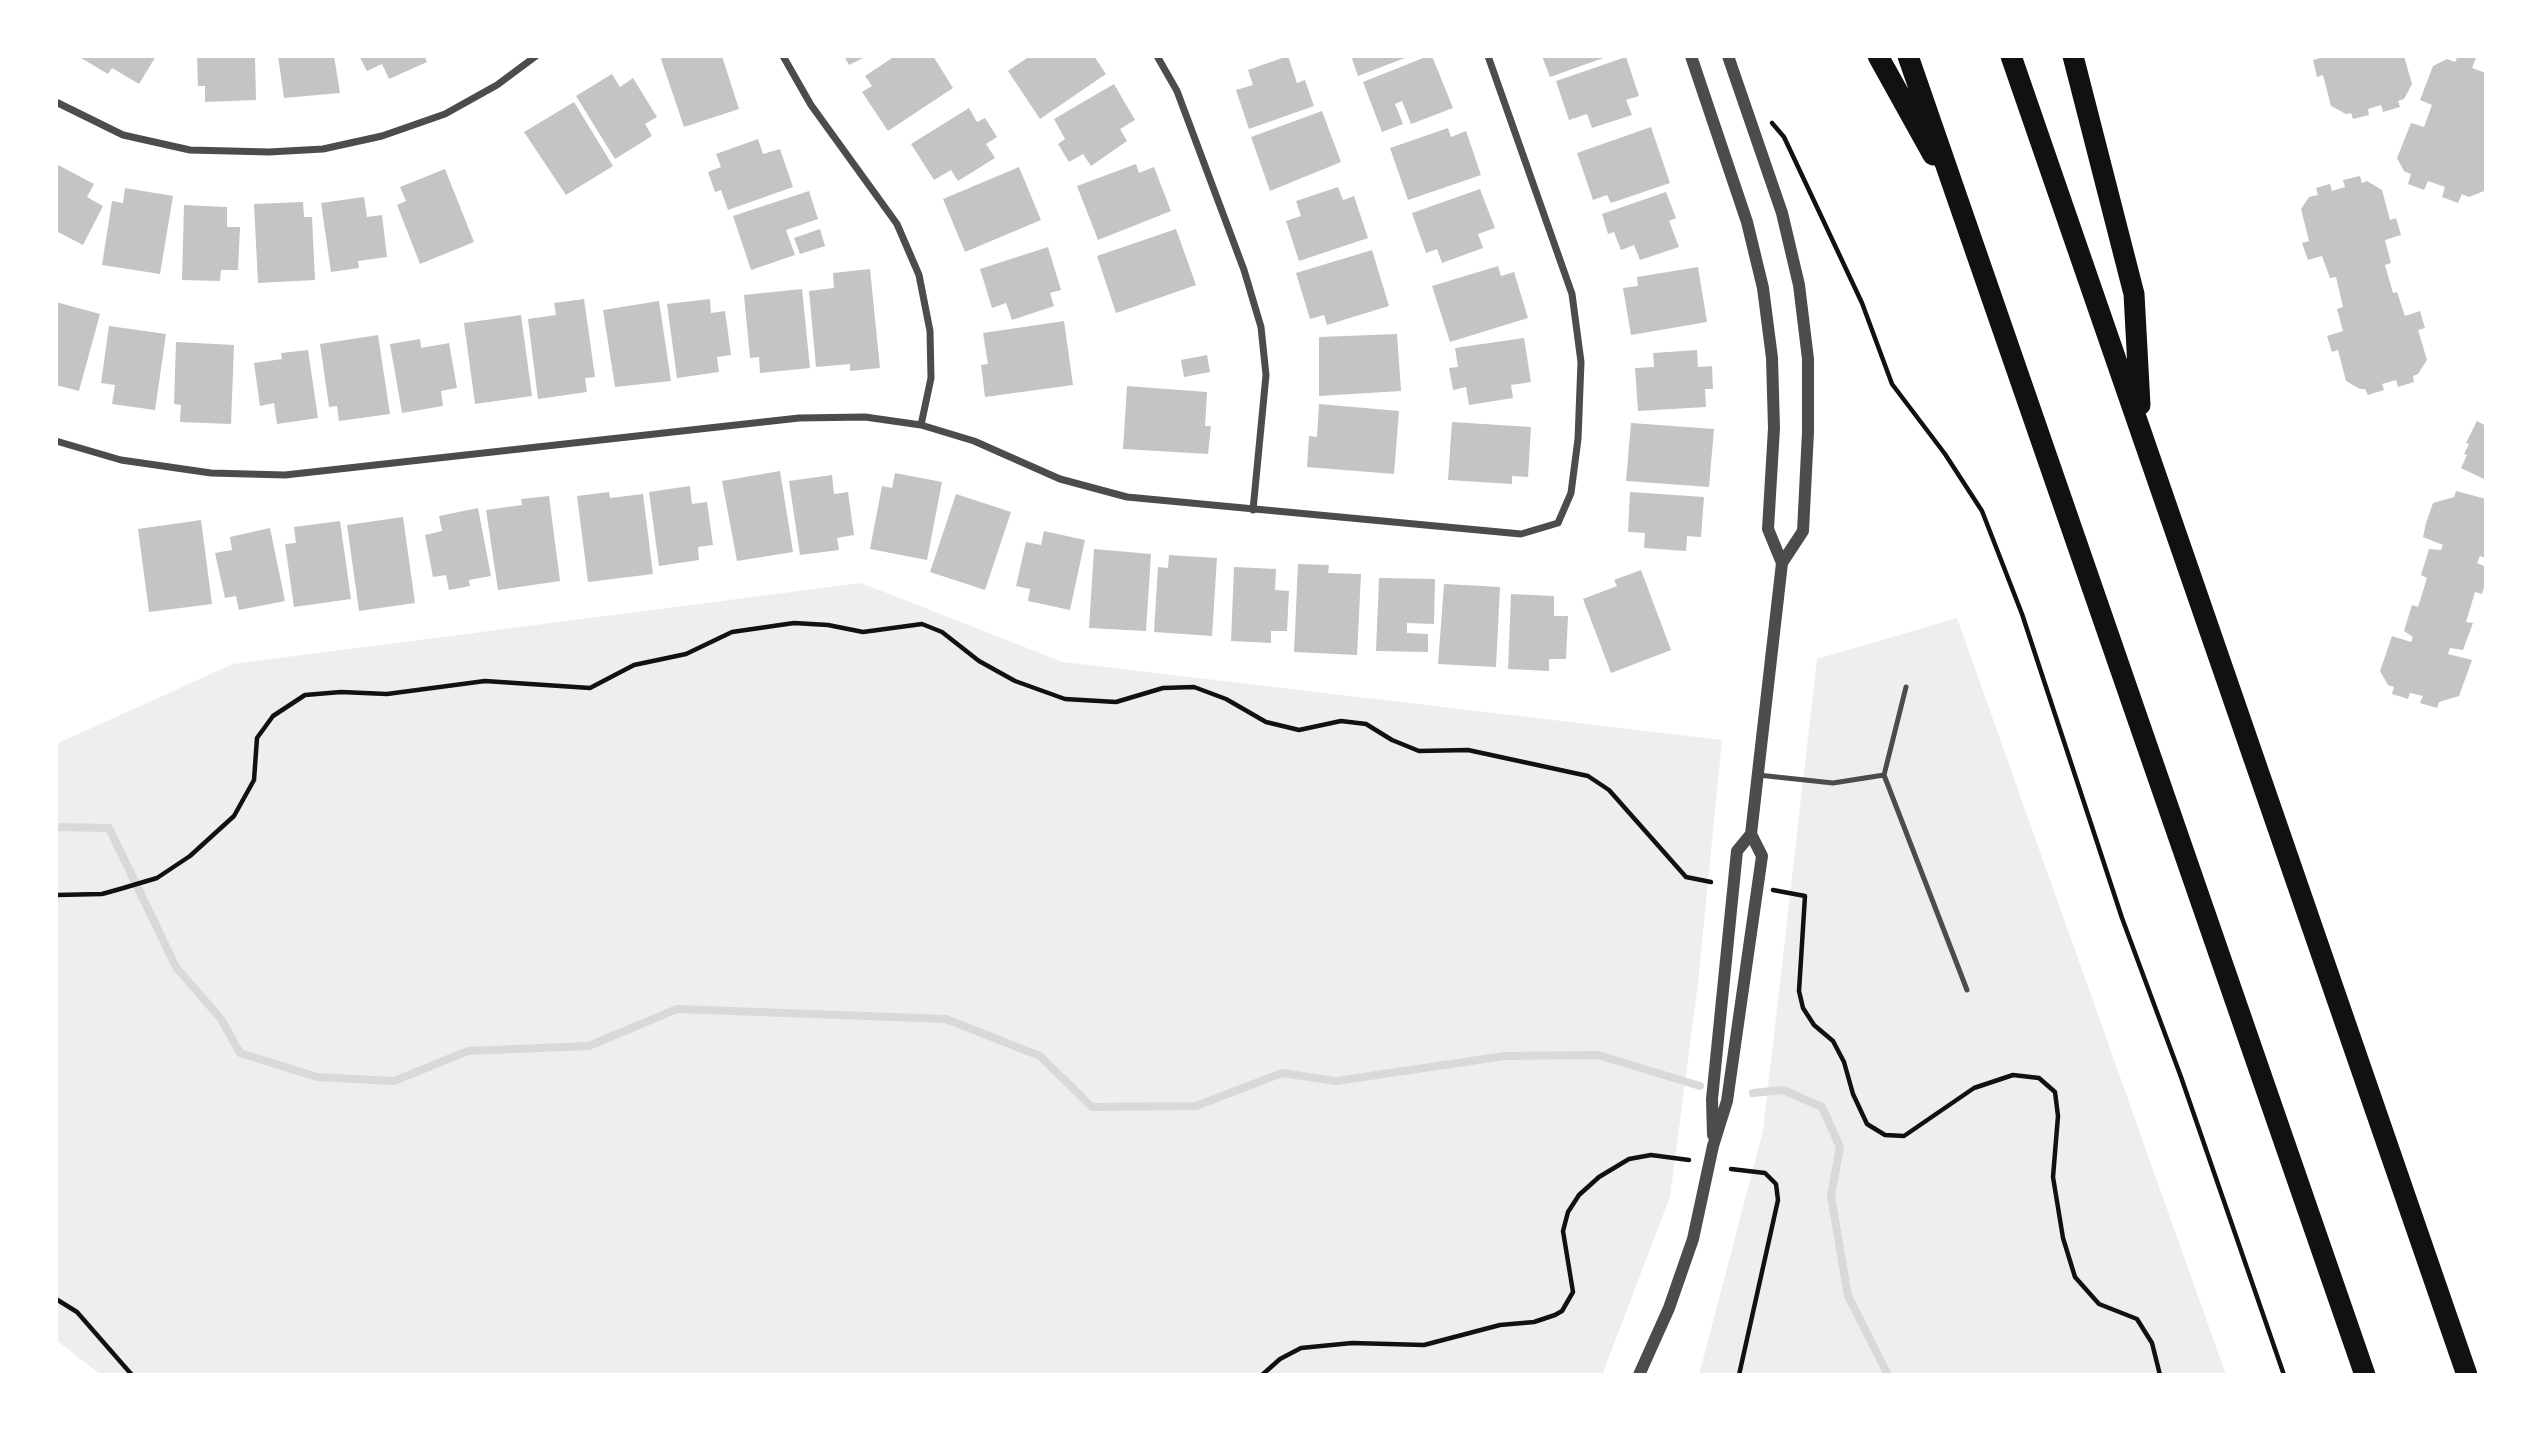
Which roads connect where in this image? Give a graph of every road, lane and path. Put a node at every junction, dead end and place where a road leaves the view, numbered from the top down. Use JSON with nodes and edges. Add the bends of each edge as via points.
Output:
{"nodes":[{"id":1,"x":536,"y":56,"type":"edge"},
{"id":2,"x":783,"y":56,"type":"edge"},
{"id":3,"x":1157,"y":56,"type":"edge"},
{"id":4,"x":1488,"y":56,"type":"edge"},
{"id":5,"x":1691,"y":56,"type":"edge"},
{"id":6,"x":1728,"y":56,"type":"edge"},
{"id":7,"x":1878,"y":56,"type":"edge"},
{"id":8,"x":1908,"y":56,"type":"edge"},
{"id":9,"x":2011,"y":56,"type":"edge"},
{"id":10,"x":2073,"y":56,"type":"edge"},
{"id":11,"x":56,"y":102,"type":"edge"},
{"id":12,"x":1767,"y":121,"type":"dead end"},
{"id":13,"x":1965,"y":214,"type":"junction"},
{"id":14,"x":921,"y":425,"type":"junction"},
{"id":15,"x":2142,"y":431,"type":"junction"},
{"id":16,"x":56,"y":441,"type":"edge"},
{"id":17,"x":1253,"y":510,"type":"junction"},
{"id":18,"x":1782,"y":564,"type":"junction"},
{"id":19,"x":1906,"y":687,"type":"dead end"},
{"id":20,"x":1758,"y":775,"type":"junction"},
{"id":21,"x":1884,"y":775,"type":"junction"},
{"id":22,"x":1751,"y":834,"type":"junction"},
{"id":23,"x":1711,"y":882,"type":"dead end"},
{"id":24,"x":1769,"y":890,"type":"dead end"},
{"id":25,"x":56,"y":895,"type":"edge"},
{"id":26,"x":1967,"y":990,"type":"dead end"},
{"id":27,"x":1713,"y":1146,"type":"junction"},
{"id":28,"x":1689,"y":1160,"type":"dead end"},
{"id":29,"x":1731,"y":1169,"type":"dead end"},
{"id":30,"x":56,"y":1299,"type":"edge"},
{"id":31,"x":132,"y":1375,"type":"edge"},
{"id":32,"x":1262,"y":1375,"type":"edge"},
{"id":33,"x":1639,"y":1375,"type":"edge"},
{"id":34,"x":1739,"y":1375,"type":"edge"},
{"id":35,"x":2160,"y":1375,"type":"edge"},
{"id":36,"x":2284,"y":1375,"type":"edge"},
{"id":37,"x":2365,"y":1375,"type":"edge"},
{"id":38,"x":2466,"y":1375,"type":"edge"}],
"edges":[{"from":1,"to":11,"type":"street","via":[[497,85],[444,114],[382,136],[323,149],[190,150],[123,135]]},
{"from":2,"to":14,"type":"street","via":[[810,105],[897,224],[919,275],[930,331],[931,378]]},
{"from":3,"to":17,"type":"street","via":[[1182,103],[1261,327],[1266,375]]},
{"from":4,"to":17,"type":"street","via":[[1572,294],[1581,362],[1578,439],[1571,493],[1558,523],[1521,534]]},
{"from":5,"to":18,"type":"street","via":[[1747,222],[1763,288],[1774,428],[1768,528]]},
{"from":6,"to":18,"type":"street","via":[[1782,213],[1799,285],[1808,359],[1802,531]]},
{"from":7,"to":13,"type":"highway"},
{"from":8,"to":13,"type":"highway"},
{"from":9,"to":15,"type":"highway"},
{"from":10,"to":15,"type":"highway","via":[[2134,294]]},
{"from":12,"to":36,"type":"path","via":[[1784,137],[1862,303],[1892,384],[1982,511],[2022,614],[2118,905]]},
{"from":13,"to":37,"type":"highway"},
{"from":14,"to":16,"type":"street","via":[[865,417],[799,418],[285,475],[211,473],[134,462]]},
{"from":14,"to":17,"type":"street","via":[[974,441],[1060,479],[1127,497]]},
{"from":15,"to":38,"type":"highway"},
{"from":18,"to":20,"type":"street"},
{"from":19,"to":21,"type":"lane"},
{"from":20,"to":21,"type":"lane","via":[[1833,783]]},
{"from":20,"to":22,"type":"street"},
{"from":21,"to":26,"type":"lane"},
{"from":22,"to":27,"type":"street","via":[[1737,851],[1712,1099]]},
{"from":22,"to":27,"type":"street","via":[[1762,856],[1727,1101]]},
{"from":23,"to":25,"type":"path","via":[[1686,877],[1609,790],[1588,776],[1468,750],[1419,751],[1366,724],[1340,721],[1298,730],[1266,722],[1194,687],[1163,688],[1116,702],[1065,699],[1015,681],[942,632],[922,624],[863,632],[794,623],[732,632],[686,654],[634,665],[590,688],[485,681],[387,694],[305,695],[273,716],[257,738],[254,780],[234,816],[190,856],[153,879],[120,889]]},
{"from":24,"to":35,"type":"path","via":[[1805,895],[1799,992],[1803,1008],[1833,1041],[1867,1124],[1885,1135],[1904,1136],[1974,1088],[2014,1075],[2039,1078],[2055,1092],[2058,1116],[2053,1177],[2063,1238],[2076,1277],[2099,1304],[2137,1319],[2152,1343]]},
{"from":27,"to":33,"type":"street","via":[[1693,1239]]},
{"from":28,"to":32,"type":"path","via":[[1664,1155],[1629,1159],[1579,1195],[1563,1231],[1573,1292],[1555,1315],[1424,1345],[1308,1347],[1280,1359]]},
{"from":29,"to":34,"type":"path","via":[[1765,1173],[1776,1184],[1778,1200]]},
{"from":30,"to":31,"type":"path","via":[[78,1312]]}]}
